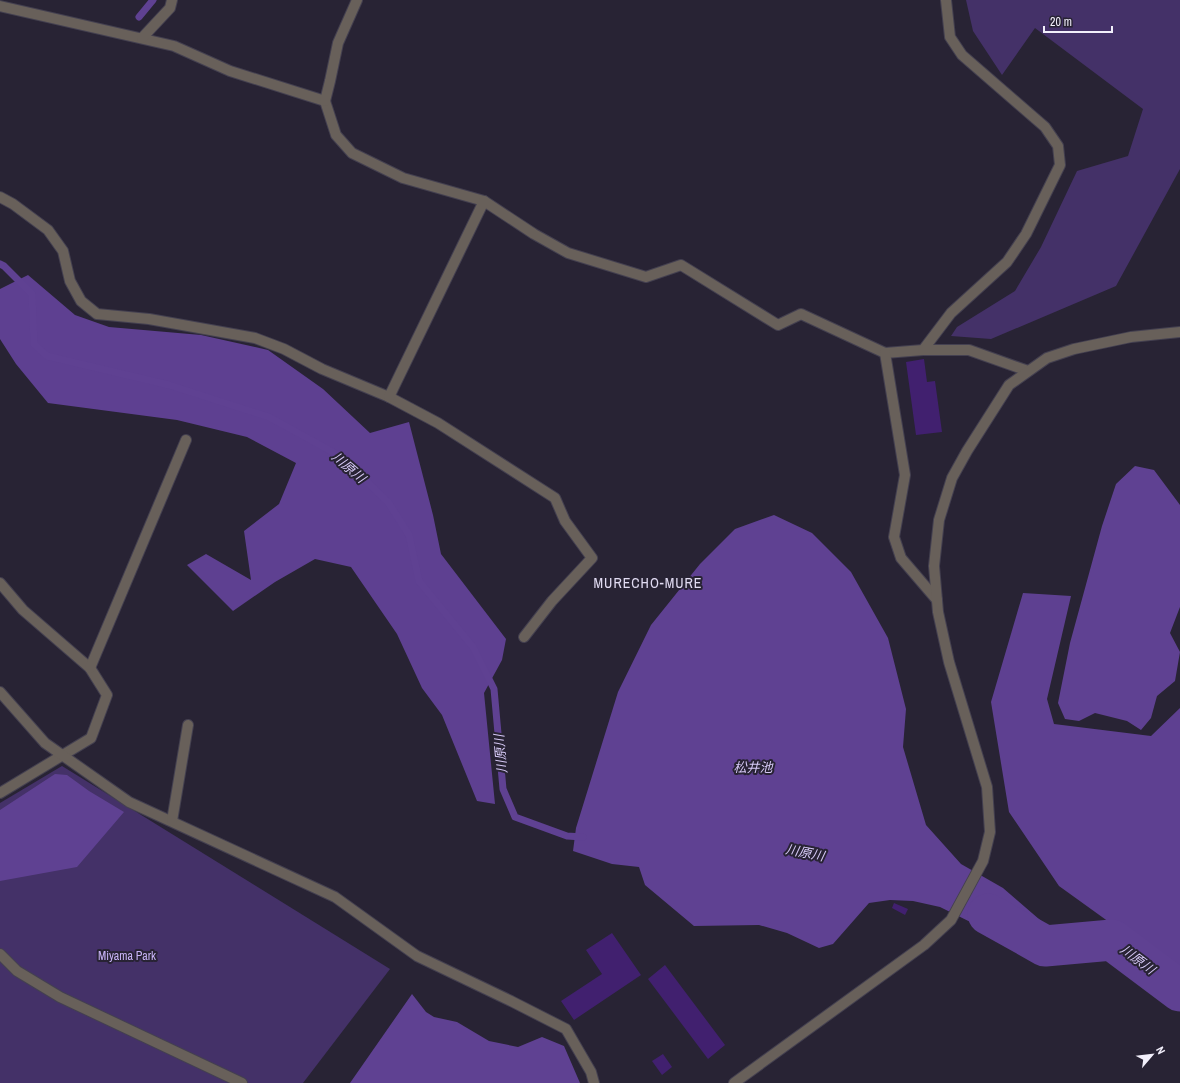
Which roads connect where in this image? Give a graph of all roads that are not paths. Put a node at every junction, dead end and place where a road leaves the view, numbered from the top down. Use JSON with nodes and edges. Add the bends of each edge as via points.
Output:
{"nodes":[{"id":1,"x":172,"y":0,"type":"edge"},
{"id":2,"x":357,"y":0,"type":"edge"},
{"id":3,"x":946,"y":0,"type":"edge"},
{"id":4,"x":0,"y":6,"type":"edge"},
{"id":5,"x":142,"y":38,"type":"junction"},
{"id":6,"x":324,"y":101,"type":"junction"},
{"id":7,"x":0,"y":197,"type":"edge"},
{"id":8,"x":484,"y":201,"type":"junction"},
{"id":9,"x":1180,"y":332,"type":"edge"},
{"id":10,"x":923,"y":350,"type":"junction"},
{"id":11,"x":885,"y":353,"type":"junction"},
{"id":12,"x":1028,"y":371,"type":"junction"},
{"id":13,"x":389,"y":398,"type":"junction"},
{"id":14,"x":186,"y":440,"type":"dead end"},
{"id":15,"x":0,"y":583,"type":"edge"},
{"id":16,"x":937,"y":600,"type":"junction"},
{"id":17,"x":524,"y":637,"type":"dead end"},
{"id":18,"x":90,"y":668,"type":"junction"},
{"id":19,"x":0,"y":692,"type":"edge"},
{"id":20,"x":188,"y":725,"type":"dead end"},
{"id":21,"x":63,"y":756,"type":"junction"},
{"id":22,"x":0,"y":793,"type":"edge"},
{"id":23,"x":172,"y":821,"type":"junction"},
{"id":24,"x":0,"y":954,"type":"edge"},
{"id":25,"x":242,"y":1083,"type":"edge"},
{"id":26,"x":594,"y":1083,"type":"edge"},
{"id":27,"x":734,"y":1083,"type":"edge"}],
"edges":[{"from":1,"to":5,"type":"street","via":[[170,8]]},
{"from":2,"to":6,"type":"street","via":[[338,43]]},
{"from":3,"to":10,"type":"street","via":[[950,37],[962,55],[1045,127],[1058,146],[1060,165],[1026,234],[1007,262],[951,313]]},
{"from":4,"to":5,"type":"street"},
{"from":5,"to":6,"type":"street","via":[[174,46],[230,71]]},
{"from":6,"to":8,"type":"street","via":[[336,135],[352,153],[403,178]]},
{"from":7,"to":13,"type":"street","via":[[48,230],[63,251],[70,281],[81,301],[97,314],[149,319],[255,338]]},
{"from":8,"to":11,"type":"street","via":[[568,253],[646,278],[682,266],[778,325],[801,314]]},
{"from":8,"to":13,"type":"street"},
{"from":9,"to":12,"type":"street","via":[[1131,337],[1074,349],[1047,358]]},
{"from":10,"to":11,"type":"street"},
{"from":10,"to":12,"type":"street","via":[[969,350]]},
{"from":11,"to":16,"type":"street","via":[[905,475],[894,537],[901,558]]},
{"from":12,"to":16,"type":"street","via":[[1009,385],[952,478],[939,520],[934,566]]},
{"from":13,"to":17,"type":"street","via":[[438,423],[555,498],[565,521],[592,558],[552,601]]},
{"from":14,"to":18,"type":"street"},
{"from":15,"to":18,"type":"street","via":[[24,610]]},
{"from":16,"to":27,"type":"street","via":[[949,662],[988,787],[990,832],[983,861],[951,920],[924,945]]},
{"from":18,"to":21,"type":"street","via":[[107,695],[91,738]]},
{"from":19,"to":21,"type":"street","via":[[45,743]]},
{"from":20,"to":23,"type":"street"},
{"from":21,"to":22,"type":"street"},
{"from":21,"to":23,"type":"street","via":[[129,802]]},
{"from":23,"to":26,"type":"street","via":[[335,897],[417,956],[566,1029],[591,1072]]},
{"from":24,"to":25,"type":"street","via":[[17,971],[60,997]]}]}
